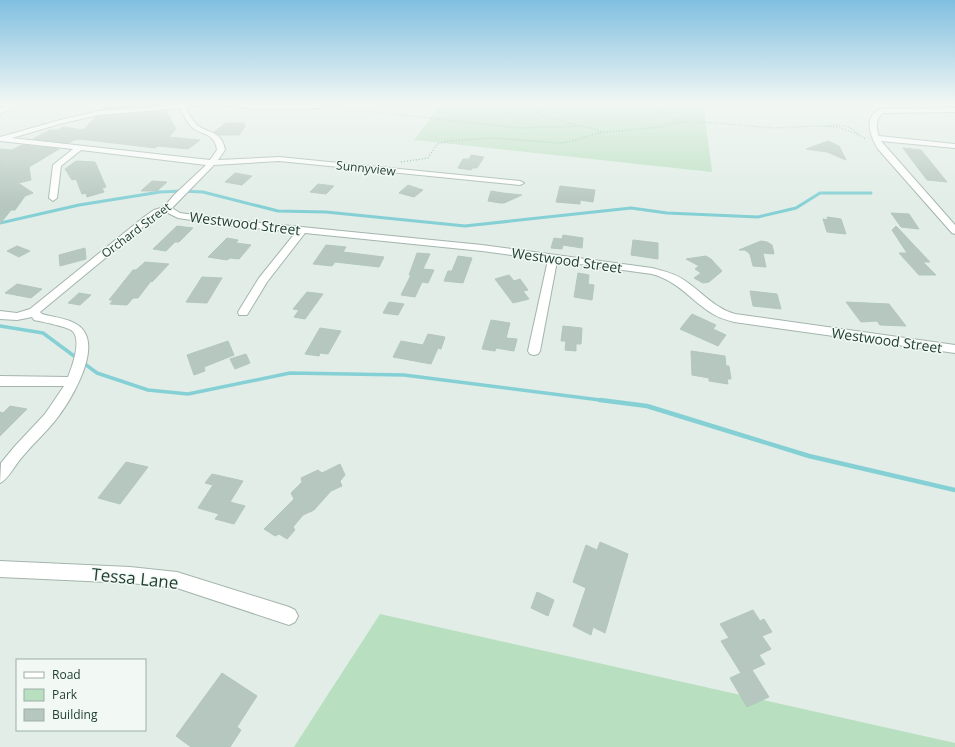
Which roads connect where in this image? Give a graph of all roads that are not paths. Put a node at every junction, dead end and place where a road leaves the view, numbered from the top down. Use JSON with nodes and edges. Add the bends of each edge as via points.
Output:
{"nodes":[{"id":1,"x":214,"y":137,"type":"edge"},
{"id":2,"x":875,"y":137,"type":"edge"},
{"id":3,"x":0,"y":139,"type":"edge"},
{"id":4,"x":876,"y":140,"type":"junction"},
{"id":5,"x":955,"y":146,"type":"edge"},
{"id":6,"x":79,"y":148,"type":"junction"},
{"id":7,"x":212,"y":163,"type":"junction"},
{"id":8,"x":520,"y":183,"type":"dead end"},
{"id":9,"x":53,"y":198,"type":"dead end"},
{"id":10,"x":167,"y":210,"type":"junction"},
{"id":11,"x":302,"y":231,"type":"junction"},
{"id":12,"x":955,"y":231,"type":"edge"},
{"id":13,"x":553,"y":258,"type":"junction"},
{"id":14,"x":34,"y":312,"type":"junction"},
{"id":15,"x":243,"y":312,"type":"dead end"},
{"id":16,"x":0,"y":314,"type":"edge"},
{"id":17,"x":955,"y":349,"type":"edge"},
{"id":18,"x":534,"y":351,"type":"dead end"},
{"id":19,"x":0,"y":381,"type":"edge"},
{"id":20,"x":72,"y":382,"type":"junction"},
{"id":21,"x":0,"y":477,"type":"edge"},
{"id":22,"x":0,"y":569,"type":"edge"},
{"id":23,"x":289,"y":616,"type":"dead end"}],
"edges":[{"from":1,"to":7,"type":"street","name":"Orchard Street","via":[[220,142],[220,150]]},
{"from":2,"to":4,"type":"street"},
{"from":3,"to":6,"type":"street","name":"Sunnyview"},
{"from":4,"to":5,"type":"street"},
{"from":4,"to":12,"type":"street"},
{"from":6,"to":7,"type":"street","name":"Sunnyview"},
{"from":6,"to":9,"type":"street","via":[[57,164]]},
{"from":7,"to":8,"type":"street","name":"Sunnyview","via":[[279,159]]},
{"from":7,"to":10,"type":"street","name":"Orchard Street"},
{"from":10,"to":11,"type":"street","name":"Westwood Street","via":[[178,215]]},
{"from":10,"to":14,"type":"street","name":"Orchard Street","via":[[157,212],[147,219]]},
{"from":11,"to":13,"type":"street","name":"Westwood Street","via":[[482,248]]},
{"from":11,"to":15,"type":"street","via":[[263,280]]},
{"from":13,"to":17,"type":"street","name":"Westwood Street","via":[[668,275],[710,307],[734,318]]},
{"from":13,"to":18,"type":"street"},
{"from":14,"to":16,"type":"street","via":[[16,317]]},
{"from":14,"to":20,"type":"street","via":[[38,317],[75,327],[80,331],[82,354]]},
{"from":19,"to":20,"type":"street"},
{"from":20,"to":21,"type":"street","via":[[57,410],[13,456]]},
{"from":22,"to":23,"type":"street","name":"Tessa Lane","via":[[130,575],[177,580]]}]}
